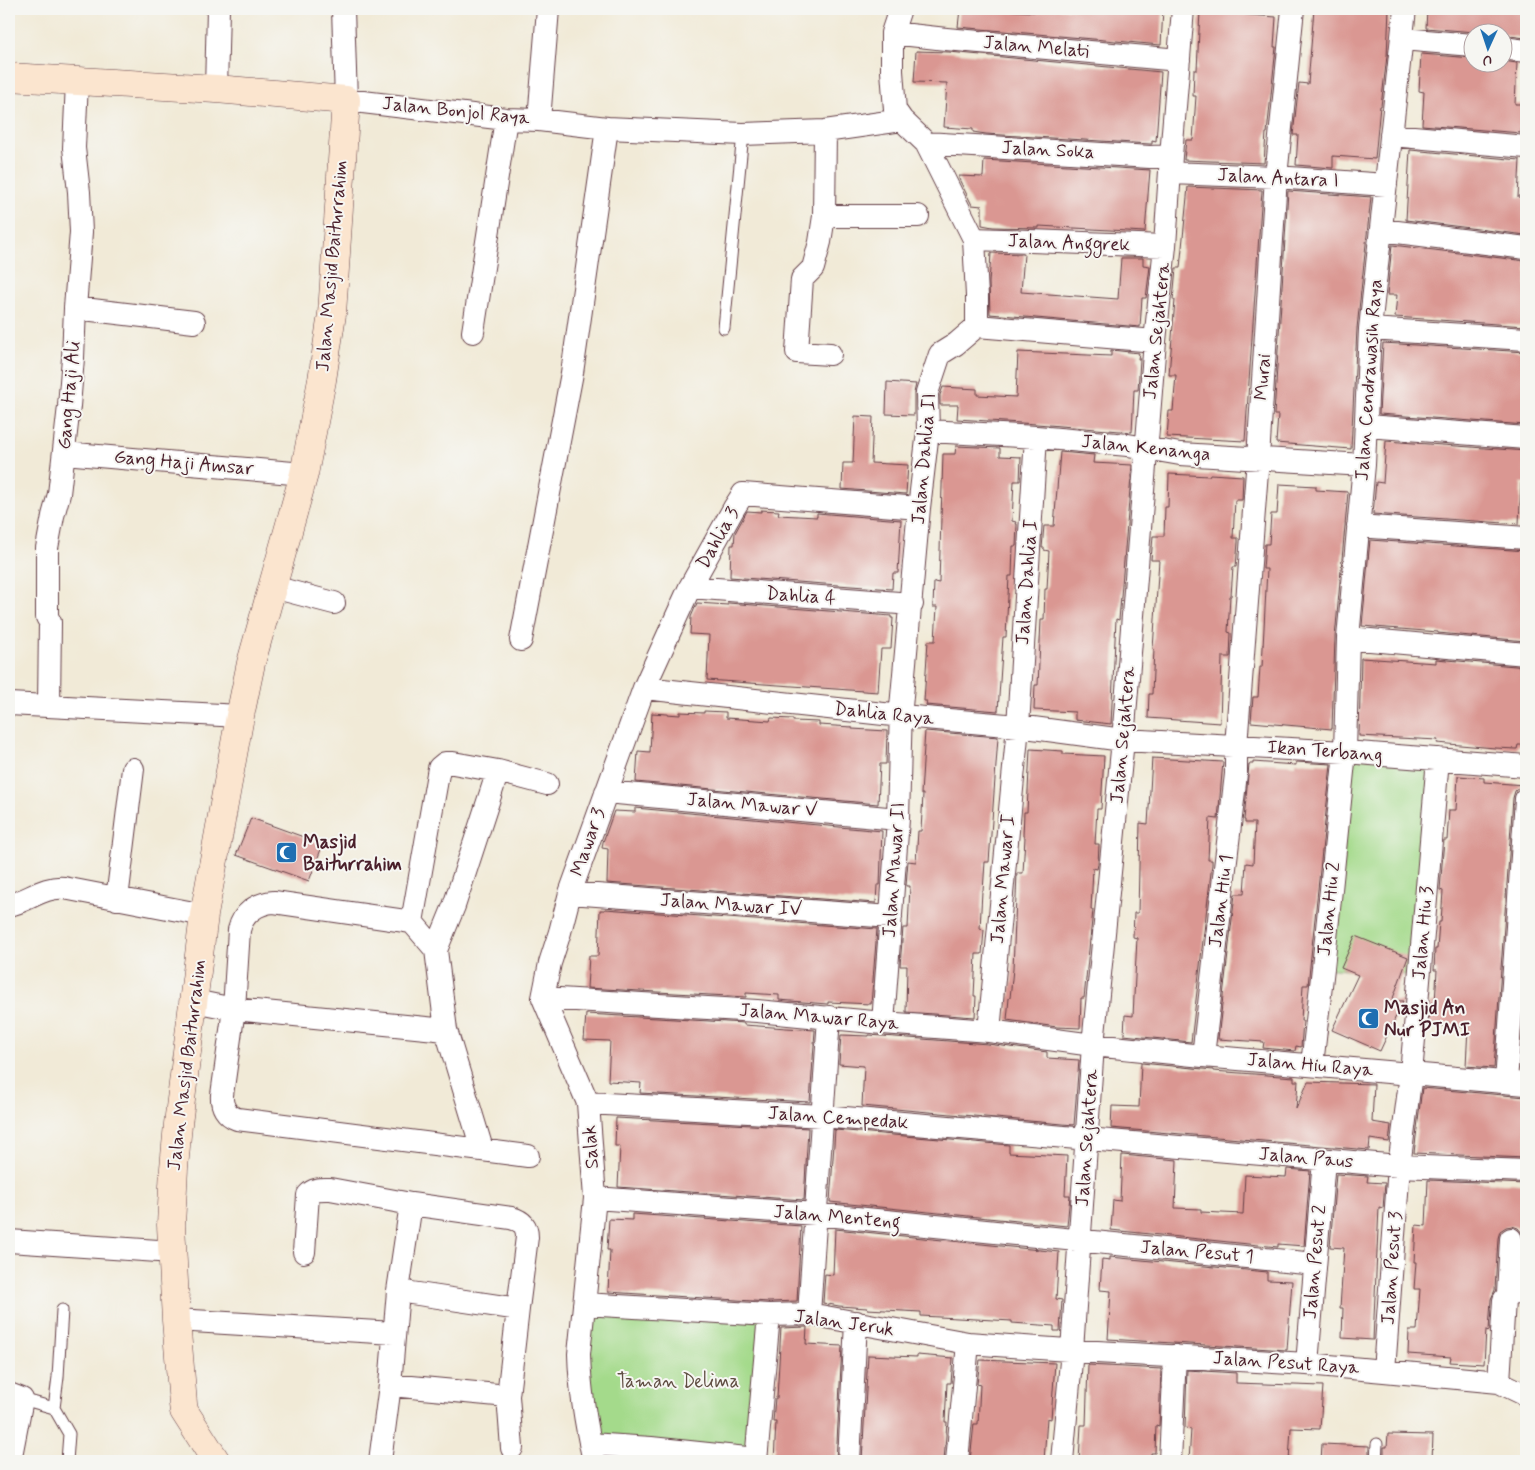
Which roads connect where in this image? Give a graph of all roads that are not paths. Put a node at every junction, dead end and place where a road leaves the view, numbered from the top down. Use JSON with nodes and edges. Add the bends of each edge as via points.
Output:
{"nodes":[{"id":1,"x":218,"y":9,"type":"edge"},
{"id":2,"x":343,"y":9,"type":"edge"},
{"id":3,"x":548,"y":9,"type":"edge"},
{"id":4,"x":900,"y":9,"type":"edge"},
{"id":5,"x":1183,"y":9,"type":"edge"},
{"id":6,"x":1292,"y":9,"type":"edge"},
{"id":7,"x":1405,"y":9,"type":"edge"},
{"id":8,"x":892,"y":33,"type":"junction"},
{"id":9,"x":1402,"y":38,"type":"junction"},
{"id":10,"x":1462,"y":44,"type":"edge"},
{"id":11,"x":1512,"y":49,"type":"edge"},
{"id":12,"x":1526,"y":51,"type":"edge"},
{"id":13,"x":1179,"y":60,"type":"junction"},
{"id":14,"x":9,"y":77,"type":"edge"},
{"id":15,"x":77,"y":82,"type":"junction"},
{"id":16,"x":216,"y":89,"type":"junction"},
{"id":17,"x":346,"y":100,"type":"junction"},
{"id":18,"x":506,"y":119,"type":"junction"},
{"id":19,"x":539,"y":120,"type":"junction"},
{"id":20,"x":902,"y":120,"type":"junction"},
{"id":21,"x":607,"y":128,"type":"junction"},
{"id":22,"x":825,"y":131,"type":"junction"},
{"id":23,"x":743,"y":134,"type":"junction"},
{"id":24,"x":1391,"y":135,"type":"junction"},
{"id":25,"x":926,"y":143,"type":"junction"},
{"id":26,"x":1526,"y":146,"type":"edge"},
{"id":27,"x":1170,"y":164,"type":"junction"},
{"id":28,"x":1276,"y":177,"type":"junction"},
{"id":29,"x":1386,"y":184,"type":"junction"},
{"id":30,"x":824,"y":216,"type":"junction"},
{"id":31,"x":918,"y":216,"type":"dead end"},
{"id":32,"x":1381,"y":230,"type":"junction"},
{"id":33,"x":974,"y":239,"type":"junction"},
{"id":34,"x":1165,"y":246,"type":"junction"},
{"id":35,"x":1526,"y":248,"type":"edge"},
{"id":36,"x":75,"y":308,"type":"junction"},
{"id":37,"x":194,"y":322,"type":"dead end"},
{"id":38,"x":977,"y":326,"type":"junction"},
{"id":39,"x":724,"y":328,"type":"dead end"},
{"id":40,"x":1370,"y":328,"type":"junction"},
{"id":41,"x":473,"y":332,"type":"dead end"},
{"id":42,"x":1526,"y":339,"type":"edge"},
{"id":43,"x":1155,"y":341,"type":"junction"},
{"id":44,"x":830,"y":354,"type":"dead end"},
{"id":45,"x":1366,"y":426,"type":"junction"},
{"id":46,"x":928,"y":431,"type":"junction"},
{"id":47,"x":1036,"y":437,"type":"junction"},
{"id":48,"x":1526,"y":438,"type":"edge"},
{"id":49,"x":1146,"y":449,"type":"junction"},
{"id":50,"x":64,"y":453,"type":"junction"},
{"id":51,"x":1258,"y":458,"type":"junction"},
{"id":52,"x":1364,"y":465,"type":"junction"},
{"id":53,"x":304,"y":474,"type":"junction"},
{"id":54,"x":919,"y":508,"type":"junction"},
{"id":55,"x":1358,"y":526,"type":"junction"},
{"id":56,"x":1526,"y":538,"type":"edge"},
{"id":57,"x":273,"y":587,"type":"junction"},
{"id":58,"x":690,"y":587,"type":"junction"},
{"id":59,"x":334,"y":603,"type":"dead end"},
{"id":60,"x":912,"y":604,"type":"junction"},
{"id":61,"x":1348,"y":638,"type":"junction"},
{"id":62,"x":521,"y":640,"type":"dead end"},
{"id":63,"x":1526,"y":654,"type":"edge"},
{"id":64,"x":644,"y":688,"type":"junction"},
{"id":65,"x":9,"y":704,"type":"edge"},
{"id":66,"x":49,"y":706,"type":"junction"},
{"id":67,"x":240,"y":716,"type":"junction"},
{"id":68,"x":902,"y":716,"type":"junction"},
{"id":69,"x":1018,"y":726,"type":"junction"},
{"id":70,"x":1123,"y":740,"type":"junction"},
{"id":71,"x":1236,"y":746,"type":"junction"},
{"id":72,"x":1345,"y":752,"type":"junction"},
{"id":73,"x":1438,"y":759,"type":"junction"},
{"id":74,"x":1526,"y":766,"type":"edge"},
{"id":75,"x":133,"y":769,"type":"dead end"},
{"id":76,"x":498,"y":771,"type":"junction"},
{"id":77,"x":547,"y":784,"type":"dead end"},
{"id":78,"x":606,"y":792,"type":"junction"},
{"id":79,"x":1526,"y":799,"type":"edge"},
{"id":80,"x":898,"y":819,"type":"junction"},
{"id":81,"x":570,"y":893,"type":"junction"},
{"id":82,"x":117,"y":899,"type":"junction"},
{"id":83,"x":9,"y":905,"type":"edge"},
{"id":84,"x":204,"y":915,"type":"junction"},
{"id":85,"x":891,"y":917,"type":"junction"},
{"id":86,"x":412,"y":922,"type":"junction"},
{"id":87,"x":436,"y":950,"type":"junction"},
{"id":88,"x":543,"y":998,"type":"junction"},
{"id":89,"x":194,"y":1001,"type":"junction"},
{"id":90,"x":234,"y":1009,"type":"junction"},
{"id":91,"x":829,"y":1017,"type":"junction"},
{"id":92,"x":883,"y":1023,"type":"junction"},
{"id":93,"x":446,"y":1030,"type":"junction"},
{"id":94,"x":988,"y":1031,"type":"junction"},
{"id":95,"x":1093,"y":1045,"type":"junction"},
{"id":96,"x":1203,"y":1056,"type":"junction"},
{"id":97,"x":1312,"y":1065,"type":"junction"},
{"id":98,"x":1411,"y":1074,"type":"junction"},
{"id":99,"x":1516,"y":1083,"type":"edge"},
{"id":100,"x":588,"y":1103,"type":"junction"},
{"id":101,"x":822,"y":1116,"type":"junction"},
{"id":102,"x":1087,"y":1138,"type":"junction"},
{"id":103,"x":482,"y":1150,"type":"junction"},
{"id":104,"x":528,"y":1156,"type":"dead end"},
{"id":105,"x":1324,"y":1160,"type":"junction"},
{"id":106,"x":1399,"y":1166,"type":"junction"},
{"id":107,"x":1526,"y":1171,"type":"edge"},
{"id":108,"x":595,"y":1198,"type":"junction"},
{"id":109,"x":411,"y":1204,"type":"junction"},
{"id":110,"x":816,"y":1214,"type":"junction"},
{"id":111,"x":1511,"y":1239,"type":"dead end"},
{"id":112,"x":13,"y":1241,"type":"edge"},
{"id":113,"x":1080,"y":1241,"type":"junction"},
{"id":114,"x":172,"y":1252,"type":"junction"},
{"id":115,"x":304,"y":1252,"type":"dead end"},
{"id":116,"x":1315,"y":1264,"type":"junction"},
{"id":117,"x":398,"y":1291,"type":"junction"},
{"id":118,"x":1517,"y":1293,"type":"edge"},
{"id":119,"x":584,"y":1304,"type":"junction"},
{"id":120,"x":518,"y":1309,"type":"junction"},
{"id":121,"x":62,"y":1310,"type":"dead end"},
{"id":122,"x":809,"y":1314,"type":"junction"},
{"id":123,"x":768,"y":1315,"type":"junction"},
{"id":124,"x":176,"y":1320,"type":"junction"},
{"id":125,"x":856,"y":1322,"type":"junction"},
{"id":126,"x":394,"y":1333,"type":"junction"},
{"id":127,"x":968,"y":1342,"type":"junction"},
{"id":128,"x":1072,"y":1350,"type":"junction"},
{"id":129,"x":1175,"y":1356,"type":"junction"},
{"id":130,"x":1307,"y":1364,"type":"junction"},
{"id":131,"x":1384,"y":1371,"type":"junction"},
{"id":132,"x":1499,"y":1382,"type":"junction"},
{"id":133,"x":390,"y":1385,"type":"junction"},
{"id":134,"x":1526,"y":1395,"type":"edge"},
{"id":135,"x":16,"y":1396,"type":"edge"},
{"id":136,"x":508,"y":1396,"type":"junction"},
{"id":137,"x":54,"y":1408,"type":"junction"},
{"id":138,"x":1377,"y":1444,"type":"dead end"},
{"id":139,"x":512,"y":1448,"type":"dead end"},
{"id":140,"x":592,"y":1452,"type":"edge"},
{"id":141,"x":650,"y":1455,"type":"edge"},
{"id":142,"x":756,"y":1460,"type":"edge"},
{"id":143,"x":10,"y":1461,"type":"edge"},
{"id":144,"x":66,"y":1461,"type":"edge"},
{"id":145,"x":216,"y":1461,"type":"edge"},
{"id":146,"x":380,"y":1461,"type":"edge"},
{"id":147,"x":849,"y":1461,"type":"edge"},
{"id":148,"x":957,"y":1461,"type":"edge"},
{"id":149,"x":1062,"y":1461,"type":"edge"},
{"id":150,"x":1170,"y":1461,"type":"edge"},
{"id":151,"x":1376,"y":1461,"type":"edge"}],
"edges":[{"from":1,"to":16,"type":"street"},
{"from":2,"to":17,"type":"street"},
{"from":3,"to":19,"type":"street"},
{"from":4,"to":8,"type":"street"},
{"from":5,"to":13,"type":"street","name":"Jalan Sejahtera"},
{"from":6,"to":28,"type":"street","name":"Murai"},
{"from":7,"to":9,"type":"street","name":"Jalan Cendrawasih Raya"},
{"from":8,"to":13,"type":"street","name":"Jalan Melati"},
{"from":8,"to":20,"type":"street","via":[[895,110]]},
{"from":9,"to":10,"type":"street"},
{"from":9,"to":24,"type":"street","name":"Jalan Cendrawasih Raya"},
{"from":11,"to":12,"type":"street"},
{"from":13,"to":27,"type":"street","name":"Jalan Sejahtera"},
{"from":14,"to":15,"type":"street","name":"Jalan Bonjol Raya"},
{"from":15,"to":16,"type":"street","name":"Jalan Bonjol Raya"},
{"from":15,"to":36,"type":"street","name":"Gang Haji Ali","via":[[74,148],[81,232]]},
{"from":16,"to":17,"type":"street","name":"Jalan Bonjol Raya"},
{"from":17,"to":18,"type":"street","name":"Jalan Bonjol Raya"},
{"from":17,"to":53,"type":"street","name":"Jalan Masjid Baiturrahim","via":[[332,314]]},
{"from":18,"to":19,"type":"street","name":"Jalan Bonjol Raya"},
{"from":18,"to":41,"type":"street"},
{"from":19,"to":21,"type":"street","name":"Jalan Bonjol Raya"},
{"from":20,"to":22,"type":"street","name":"Jalan Bonjol Raya"},
{"from":20,"to":25,"type":"street"},
{"from":21,"to":23,"type":"street","name":"Jalan Bonjol Raya"},
{"from":21,"to":62,"type":"street","via":[[572,373]]},
{"from":22,"to":23,"type":"street","name":"Jalan Bonjol Raya"},
{"from":22,"to":30,"type":"street"},
{"from":23,"to":39,"type":"lane"},
{"from":24,"to":26,"type":"street"},
{"from":24,"to":29,"type":"street","name":"Jalan Cendrawasih Raya"},
{"from":25,"to":27,"type":"street","name":"Jalan Soka","via":[[1150,156]]},
{"from":25,"to":33,"type":"street"},
{"from":27,"to":28,"type":"street","name":"Jalan Antara I"},
{"from":27,"to":34,"type":"street","name":"Jalan Sejahtera"},
{"from":28,"to":29,"type":"street","name":"Jalan Antara I"},
{"from":28,"to":51,"type":"street","name":"Murai"},
{"from":29,"to":32,"type":"street","name":"Jalan Cendrawasih Raya"},
{"from":30,"to":31,"type":"street"},
{"from":30,"to":44,"type":"street","via":[[813,268],[802,279],[796,352]]},
{"from":32,"to":35,"type":"street"},
{"from":32,"to":40,"type":"street","name":"Jalan Cendrawasih Raya"},
{"from":33,"to":34,"type":"street","name":"Jalan Anggrek"},
{"from":33,"to":38,"type":"street"},
{"from":34,"to":43,"type":"street","name":"Jalan Sejahtera"},
{"from":36,"to":37,"type":"street"},
{"from":36,"to":50,"type":"street","name":"Gang Haji Ali"},
{"from":38,"to":43,"type":"street"},
{"from":38,"to":46,"type":"street","name":"Jalan Dahlia II","via":[[940,354],[927,393]]},
{"from":40,"to":42,"type":"street"},
{"from":40,"to":45,"type":"street","name":"Jalan Cendrawasih Raya"},
{"from":43,"to":49,"type":"street","name":"Jalan Sejahtera"},
{"from":45,"to":48,"type":"street"},
{"from":45,"to":52,"type":"street","name":"Jalan Cendrawasih Raya"},
{"from":46,"to":47,"type":"street","name":"Jalan Kenanga"},
{"from":46,"to":54,"type":"street","name":"Jalan Dahlia II"},
{"from":47,"to":49,"type":"street","name":"Jalan Kenanga"},
{"from":47,"to":69,"type":"street","name":"Jalan Dahlia I"},
{"from":49,"to":51,"type":"street","name":"Jalan Kenanga"},
{"from":49,"to":70,"type":"street","name":"Jalan Sejahtera"},
{"from":50,"to":53,"type":"street","name":"Gang Haji Amsar"},
{"from":50,"to":66,"type":"street","name":"Gang Haji Ali","via":[[48,548]]},
{"from":51,"to":52,"type":"street","name":"Jalan Kenanga"},
{"from":51,"to":71,"type":"street","name":"Murai"},
{"from":52,"to":55,"type":"street","name":"Jalan Cendrawasih Raya"},
{"from":53,"to":57,"type":"street","name":"Jalan Masjid Baiturrahim"},
{"from":54,"to":58,"type":"street","name":"Dahlia 3","via":[[743,494]]},
{"from":54,"to":60,"type":"street","name":"Jalan Dahlia II"},
{"from":55,"to":56,"type":"street"},
{"from":55,"to":61,"type":"street","name":"Jalan Cendrawasih Raya"},
{"from":57,"to":59,"type":"street"},
{"from":57,"to":67,"type":"street","name":"Jalan Masjid Baiturrahim","via":[[257,664]]},
{"from":58,"to":60,"type":"street","name":"Dahlia 4"},
{"from":58,"to":64,"type":"street","name":"Dahlia 3"},
{"from":60,"to":68,"type":"street","name":"Jalan Dahlia II"},
{"from":61,"to":63,"type":"street"},
{"from":61,"to":72,"type":"street","name":"Jalan Cendrawasih Raya"},
{"from":64,"to":68,"type":"street","name":"Dahlia Raya"},
{"from":64,"to":78,"type":"street","name":"Mawar 3"},
{"from":65,"to":66,"type":"street"},
{"from":66,"to":67,"type":"street"},
{"from":67,"to":84,"type":"street","name":"Jalan Masjid Baiturrahim"},
{"from":68,"to":69,"type":"street","name":"Dahlia Raya"},
{"from":68,"to":80,"type":"street","name":"Jalan Mawar II"},
{"from":69,"to":70,"type":"street","name":"Dahlia Raya"},
{"from":69,"to":94,"type":"street","name":"Jalan Mawar I"},
{"from":70,"to":71,"type":"street","name":"Ikan Terbang"},
{"from":70,"to":95,"type":"street","name":"Jalan Sejahtera"},
{"from":71,"to":72,"type":"street","name":"Ikan Terbang"},
{"from":71,"to":96,"type":"street","name":"Jalan Hiu 1","via":[[1236,774]]},
{"from":72,"to":73,"type":"street","name":"Ikan Terbang"},
{"from":72,"to":97,"type":"street","name":"Jalan Hiu 2"},
{"from":73,"to":74,"type":"street","name":"Ikan Terbang"},
{"from":73,"to":98,"type":"street","name":"Jalan Hiu 3"},
{"from":75,"to":82,"type":"street"},
{"from":76,"to":77,"type":"street"},
{"from":76,"to":86,"type":"street","via":[[445,763],[439,768]]},
{"from":76,"to":87,"type":"street","via":[[454,906]]},
{"from":78,"to":80,"type":"street","name":"Jalan Mawar V"},
{"from":78,"to":81,"type":"street","name":"Mawar 3"},
{"from":79,"to":99,"type":"street"},
{"from":80,"to":85,"type":"street","name":"Jalan Mawar II"},
{"from":81,"to":85,"type":"street","name":"Jalan Mawar IV"},
{"from":81,"to":88,"type":"street","name":"Mawar 3"},
{"from":82,"to":83,"type":"street","via":[[59,887]]},
{"from":82,"to":84,"type":"street"},
{"from":84,"to":89,"type":"street","name":"Jalan Masjid Baiturrahim"},
{"from":85,"to":92,"type":"street","name":"Jalan Mawar II"},
{"from":86,"to":87,"type":"street"},
{"from":86,"to":90,"type":"street","via":[[274,902],[262,903],[246,914],[241,924]]},
{"from":87,"to":93,"type":"street"},
{"from":88,"to":91,"type":"street","name":"Jalan Mawar Raya"},
{"from":88,"to":100,"type":"street","name":"Salak"},
{"from":89,"to":90,"type":"street"},
{"from":89,"to":114,"type":"street","name":"Jalan Masjid Baiturrahim","via":[[174,1168]]},
{"from":90,"to":93,"type":"street"},
{"from":90,"to":103,"type":"street","via":[[222,1100],[233,1118]]},
{"from":91,"to":92,"type":"street","name":"Jalan Mawar Raya"},
{"from":91,"to":101,"type":"street"},
{"from":92,"to":94,"type":"street","name":"Jalan Mawar Raya"},
{"from":93,"to":103,"type":"street"},
{"from":94,"to":95,"type":"street","name":"Jalan Mawar Raya"},
{"from":95,"to":96,"type":"street","name":"Jalan Hiu Raya"},
{"from":95,"to":102,"type":"street","name":"Jalan Sejahtera"},
{"from":96,"to":97,"type":"street","name":"Jalan Hiu Raya"},
{"from":97,"to":98,"type":"street","name":"Jalan Hiu Raya"},
{"from":98,"to":99,"type":"street","name":"Jalan Hiu Raya"},
{"from":98,"to":106,"type":"street","name":"Jalan Hiu 3"},
{"from":100,"to":101,"type":"street","name":"Jalan Cempedak"},
{"from":100,"to":108,"type":"street","name":"Salak"},
{"from":101,"to":102,"type":"street","name":"Jalan Cempedak"},
{"from":101,"to":110,"type":"street"},
{"from":102,"to":105,"type":"street","name":"Jalan Paus"},
{"from":102,"to":113,"type":"street","name":"Jalan Sejahtera"},
{"from":103,"to":104,"type":"street"},
{"from":105,"to":106,"type":"street","name":"Jalan Paus"},
{"from":105,"to":116,"type":"street","name":"Jalan Pesut 2"},
{"from":106,"to":107,"type":"street","name":"Jalan Paus"},
{"from":106,"to":131,"type":"street","name":"Jalan Pesut 3"},
{"from":108,"to":110,"type":"street","name":"Jalan Menteng"},
{"from":108,"to":119,"type":"street","name":"Salak"},
{"from":109,"to":115,"type":"street","via":[[330,1189],[312,1190],[308,1195]]},
{"from":109,"to":117,"type":"street"},
{"from":109,"to":120,"type":"street","via":[[511,1218],[524,1224],[527,1238]]},
{"from":110,"to":113,"type":"street","name":"Jalan Menteng"},
{"from":110,"to":122,"type":"street"},
{"from":111,"to":118,"type":"street"},
{"from":112,"to":114,"type":"street"},
{"from":113,"to":116,"type":"street","name":"Jalan Pesut 1"},
{"from":113,"to":128,"type":"street","name":"Jalan Sejahtera"},
{"from":114,"to":124,"type":"street","name":"Jalan Masjid Baiturrahim"},
{"from":116,"to":130,"type":"street","name":"Jalan Pesut 2"},
{"from":117,"to":120,"type":"street"},
{"from":117,"to":126,"type":"street"},
{"from":118,"to":132,"type":"street","via":[[1504,1300]]},
{"from":119,"to":123,"type":"street","name":"Jalan Jeruk"},
{"from":119,"to":140,"type":"street","name":"Salak","via":[[580,1379]]},
{"from":120,"to":136,"type":"street"},
{"from":121,"to":137,"type":"lane"},
{"from":122,"to":123,"type":"street","name":"Jalan Jeruk"},
{"from":122,"to":125,"type":"street","name":"Jalan Jeruk"},
{"from":123,"to":142,"type":"street"},
{"from":124,"to":126,"type":"street"},
{"from":124,"to":145,"type":"street","name":"Jalan Masjid Baiturrahim","via":[[182,1404]]},
{"from":125,"to":127,"type":"street","name":"Jalan Jeruk"},
{"from":125,"to":147,"type":"street"},
{"from":126,"to":133,"type":"street"},
{"from":127,"to":128,"type":"street","name":"Jalan Jeruk"},
{"from":127,"to":148,"type":"street"},
{"from":128,"to":129,"type":"street","name":"Jalan Pesut Raya"},
{"from":128,"to":149,"type":"street","name":"Jalan Sejahtera"},
{"from":129,"to":130,"type":"street","name":"Jalan Pesut Raya"},
{"from":129,"to":150,"type":"street"},
{"from":130,"to":131,"type":"street","name":"Jalan Pesut Raya"},
{"from":131,"to":132,"type":"street","name":"Jalan Pesut Raya"},
{"from":132,"to":134,"type":"street"},
{"from":133,"to":136,"type":"street"},
{"from":133,"to":146,"type":"street"},
{"from":135,"to":137,"type":"lane"},
{"from":135,"to":143,"type":"street"},
{"from":136,"to":139,"type":"street"},
{"from":137,"to":144,"type":"lane","via":[[69,1434]]},
{"from":138,"to":151,"type":"lane"},
{"from":140,"to":141,"type":"street"},
{"from":141,"to":142,"type":"street"}]}
